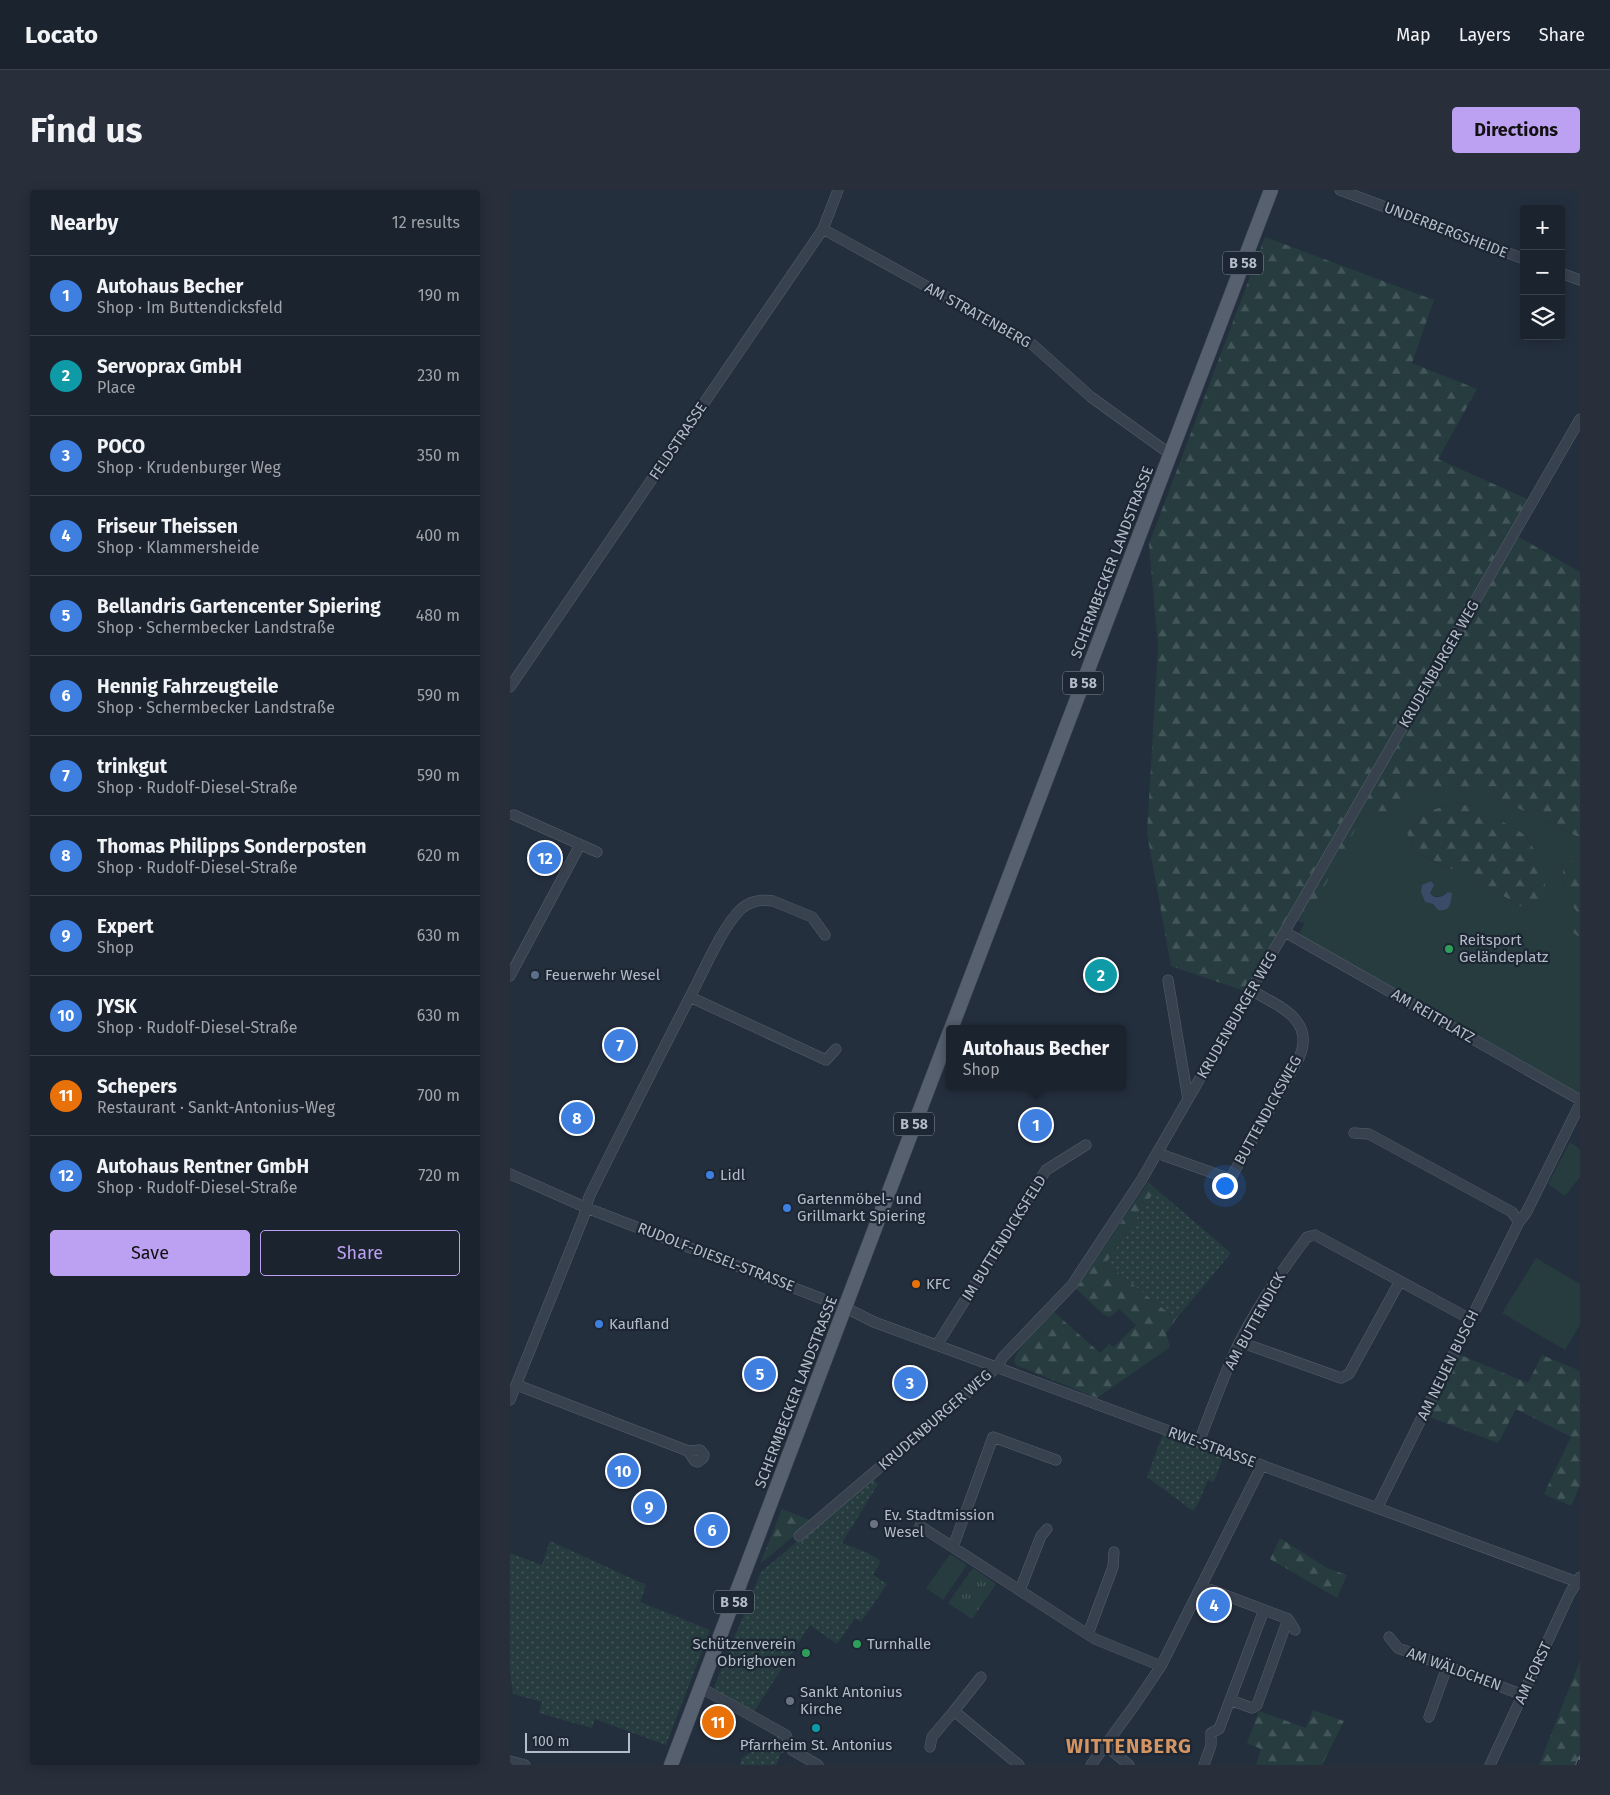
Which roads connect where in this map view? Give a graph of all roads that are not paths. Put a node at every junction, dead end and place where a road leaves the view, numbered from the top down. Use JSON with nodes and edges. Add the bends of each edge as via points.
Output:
{"nodes":[{"id":1,"x":838,"y":190,"type":"edge"},
{"id":2,"x":1271,"y":190,"type":"edge"},
{"id":3,"x":1340,"y":190,"type":"edge"},
{"id":4,"x":823,"y":229,"type":"junction"},
{"id":5,"x":1520,"y":258,"type":"edge"},
{"id":6,"x":1565,"y":274,"type":"edge"},
{"id":7,"x":1580,"y":280,"type":"edge"},
{"id":8,"x":1580,"y":419,"type":"edge"},
{"id":9,"x":1170,"y":454,"type":"junction"},
{"id":10,"x":510,"y":687,"type":"edge"},
{"id":11,"x":514,"y":815,"type":"dead end"},
{"id":12,"x":580,"y":845,"type":"junction"},
{"id":13,"x":597,"y":852,"type":"dead end"},
{"id":14,"x":1285,"y":932,"type":"junction"},
{"id":15,"x":825,"y":935,"type":"dead end"},
{"id":16,"x":510,"y":976,"type":"edge"},
{"id":17,"x":1168,"y":980,"type":"dead end"},
{"id":18,"x":1251,"y":990,"type":"junction"},
{"id":19,"x":690,"y":997,"type":"junction"},
{"id":20,"x":952,"y":1025,"type":"edge"},
{"id":21,"x":946,"y":1041,"type":"edge"},
{"id":22,"x":836,"y":1049,"type":"dead end"},
{"id":23,"x":1188,"y":1099,"type":"junction"},
{"id":24,"x":1580,"y":1100,"type":"edge"},
{"id":25,"x":1580,"y":1104,"type":"edge"},
{"id":26,"x":1354,"y":1133,"type":"dead end"},
{"id":27,"x":1086,"y":1145,"type":"dead end"},
{"id":28,"x":1157,"y":1153,"type":"junction"},
{"id":29,"x":510,"y":1174,"type":"edge"},
{"id":30,"x":587,"y":1208,"type":"junction"},
{"id":31,"x":1519,"y":1222,"type":"junction"},
{"id":32,"x":1400,"y":1281,"type":"junction"},
{"id":33,"x":846,"y":1308,"type":"junction"},
{"id":34,"x":1470,"y":1319,"type":"junction"},
{"id":35,"x":1240,"y":1342,"type":"junction"},
{"id":36,"x":937,"y":1345,"type":"junction"},
{"id":37,"x":997,"y":1367,"type":"junction"},
{"id":38,"x":517,"y":1385,"type":"junction"},
{"id":39,"x":510,"y":1400,"type":"edge"},
{"id":40,"x":1199,"y":1442,"type":"junction"},
{"id":41,"x":688,"y":1451,"type":"dead end"},
{"id":42,"x":1056,"y":1460,"type":"dead end"},
{"id":43,"x":1262,"y":1465,"type":"junction"},
{"id":44,"x":1377,"y":1508,"type":"junction"},
{"id":45,"x":920,"y":1526,"type":"dead end"},
{"id":46,"x":1047,"y":1530,"type":"dead end"},
{"id":47,"x":799,"y":1536,"type":"dead end"},
{"id":48,"x":953,"y":1547,"type":"junction"},
{"id":49,"x":1114,"y":1552,"type":"dead end"},
{"id":50,"x":1579,"y":1581,"type":"edge"},
{"id":51,"x":1201,"y":1586,"type":"junction"},
{"id":52,"x":1020,"y":1590,"type":"junction"},
{"id":53,"x":1264,"y":1610,"type":"junction"},
{"id":54,"x":1288,"y":1619,"type":"junction"},
{"id":55,"x":1295,"y":1630,"type":"dead end"},
{"id":56,"x":1088,"y":1634,"type":"junction"},
{"id":57,"x":1390,"y":1638,"type":"dead end"},
{"id":58,"x":1161,"y":1666,"type":"junction"},
{"id":59,"x":1448,"y":1667,"type":"junction"},
{"id":60,"x":981,"y":1677,"type":"dead end"},
{"id":61,"x":701,"y":1688,"type":"junction"},
{"id":62,"x":1523,"y":1695,"type":"junction"},
{"id":63,"x":1230,"y":1700,"type":"junction"},
{"id":64,"x":954,"y":1711,"type":"junction"},
{"id":65,"x":1429,"y":1717,"type":"dead end"},
{"id":66,"x":1106,"y":1746,"type":"junction"},
{"id":67,"x":930,"y":1747,"type":"dead end"},
{"id":68,"x":510,"y":1761,"type":"edge"},
{"id":69,"x":525,"y":1765,"type":"edge"},
{"id":70,"x":671,"y":1765,"type":"edge"},
{"id":71,"x":818,"y":1765,"type":"edge"},
{"id":72,"x":1019,"y":1765,"type":"edge"},
{"id":73,"x":1092,"y":1765,"type":"edge"},
{"id":74,"x":1129,"y":1765,"type":"edge"},
{"id":75,"x":1204,"y":1765,"type":"edge"},
{"id":76,"x":1490,"y":1765,"type":"edge"}],
"edges":[{"from":1,"to":4,"type":"street","name":"FELDSTRASSE"},
{"from":2,"to":9,"type":"main road","name":"SCHERMBECKER LANDSTRASSE","number":"B 58"},
{"from":3,"to":5,"type":"street","name":"UNDERBERGSHEIDE"},
{"from":4,"to":9,"type":"street","name":"AM STRATENBERG","via":[[1033,345],[1091,397]]},
{"from":4,"to":10,"type":"street","name":"FELDSTRASSE"},
{"from":6,"to":7,"type":"street"},
{"from":8,"to":14,"type":"street","name":"KRUDENBURGER WEG"},
{"from":9,"to":20,"type":"main road","name":"SCHERMBECKER LANDSTRASSE","number":"B 58"},
{"from":11,"to":12,"type":"street"},
{"from":12,"to":13,"type":"street"},
{"from":12,"to":16,"type":"street"},
{"from":14,"to":18,"type":"street","name":"KRUDENBURGER WEG"},
{"from":14,"to":24,"type":"street","name":"AM REITPLATZ"},
{"from":15,"to":19,"type":"street","via":[[812,917],[773,901],[760,900],[747,905],[734,918],[717,945]]},
{"from":17,"to":23,"type":"street"},
{"from":18,"to":23,"type":"street","name":"KRUDENBURGER WEG"},
{"from":18,"to":28,"type":"street","name":"BUTTENDICKSWEG","via":[[1297,1020],[1304,1039],[1299,1058],[1230,1179]]},
{"from":19,"to":22,"type":"street","via":[[826,1060]]},
{"from":19,"to":30,"type":"street","via":[[645,1082],[589,1197]]},
{"from":21,"to":33,"type":"main road","name":"SCHERMBECKER LANDSTRASSE","number":"B 58"},
{"from":23,"to":28,"type":"street","name":"KRUDENBURGER WEG"},
{"from":25,"to":31,"type":"street","name":"AM NEUEN BUSCH"},
{"from":26,"to":31,"type":"street","via":[[1369,1134],[1512,1212]]},
{"from":27,"to":36,"type":"street","name":"IM BUTTENDICKSFELD","via":[[1046,1170]]},
{"from":28,"to":37,"type":"street","name":"KRUDENBURGER WEG","via":[[1072,1285]]},
{"from":29,"to":30,"type":"street","name":"RUDOLF-DIESEL-STRASSE"},
{"from":30,"to":33,"type":"street","name":"RUDOLF-DIESEL-STRASSE"},
{"from":30,"to":38,"type":"street"},
{"from":31,"to":34,"type":"street","name":"AM NEUEN BUSCH"},
{"from":32,"to":34,"type":"street","name":"AM BUTTENDICK"},
{"from":32,"to":35,"type":"street","via":[[1346,1377],[1341,1378]]},
{"from":32,"to":35,"type":"street","name":"AM BUTTENDICK","via":[[1312,1235],[1307,1237],[1263,1300]]},
{"from":33,"to":36,"type":"street","name":"RWE-STRASSE"},
{"from":33,"to":61,"type":"main road","name":"SCHERMBECKER LANDSTRASSE","number":"B 58"},
{"from":34,"to":44,"type":"street","name":"AM NEUEN BUSCH"},
{"from":35,"to":40,"type":"street","name":"AM BUTTENDICK"},
{"from":36,"to":37,"type":"street","name":"RWE-STRASSE"},
{"from":37,"to":40,"type":"street","name":"RWE-STRASSE"},
{"from":37,"to":47,"type":"street","name":"KRUDENBURGER WEG"},
{"from":38,"to":39,"type":"street"},
{"from":38,"to":41,"type":"street"},
{"from":40,"to":43,"type":"street","name":"RWE-STRASSE"},
{"from":42,"to":48,"type":"street","via":[[993,1437]]},
{"from":43,"to":44,"type":"street","name":"RWE-STRASSE"},
{"from":43,"to":51,"type":"street"},
{"from":44,"to":50,"type":"street","name":"RWE-STRASSE"},
{"from":45,"to":48,"type":"street"},
{"from":46,"to":52,"type":"street","via":[[1041,1536]]},
{"from":48,"to":52,"type":"street"},
{"from":49,"to":56,"type":"street","via":[[1113,1567]]},
{"from":50,"to":62,"type":"street","name":"AM FORST","via":[[1570,1593]]},
{"from":51,"to":53,"type":"street"},
{"from":51,"to":58,"type":"street"},
{"from":52,"to":56,"type":"street"},
{"from":53,"to":54,"type":"street"},
{"from":53,"to":63,"type":"street"},
{"from":54,"to":55,"type":"street"},
{"from":54,"to":63,"type":"street","via":[[1257,1705],[1252,1708]]},
{"from":56,"to":58,"type":"street"},
{"from":57,"to":59,"type":"street","name":"AM WÄLDCHEN","via":[[1398,1648]]},
{"from":58,"to":66,"type":"street"},
{"from":59,"to":62,"type":"street","name":"AM WÄLDCHEN"},
{"from":59,"to":65,"type":"street"},
{"from":60,"to":64,"type":"street"},
{"from":61,"to":70,"type":"main road","name":"SCHERMBECKER LANDSTRASSE","number":"B 58"},
{"from":61,"to":71,"type":"street","via":[[786,1735],[792,1750]]},
{"from":62,"to":76,"type":"street","name":"AM FORST"},
{"from":63,"to":75,"type":"street","via":[[1219,1729],[1211,1733],[1212,1745]]},
{"from":64,"to":67,"type":"street","via":[[932,1737]]},
{"from":64,"to":72,"type":"street"},
{"from":66,"to":73,"type":"street"},
{"from":66,"to":74,"type":"street"},
{"from":68,"to":69,"type":"street"}]}
